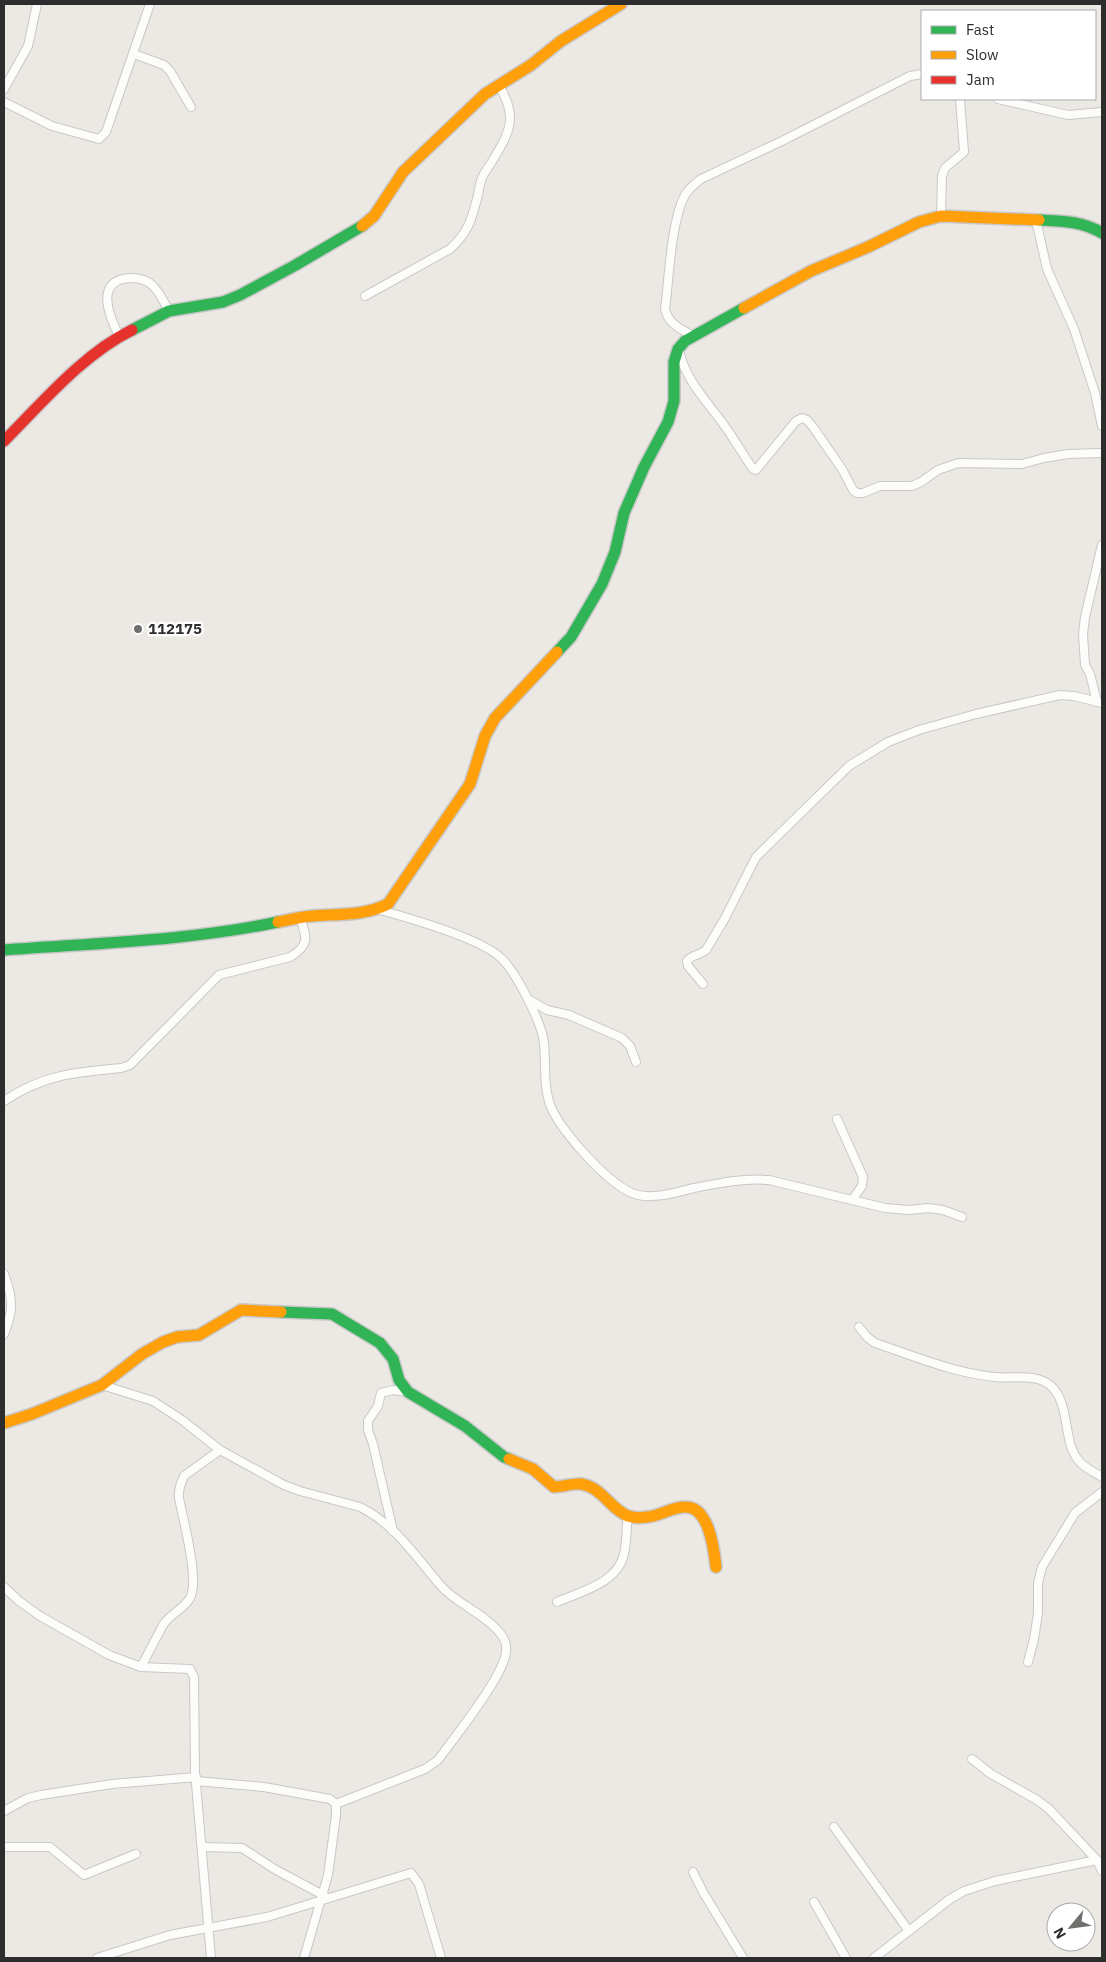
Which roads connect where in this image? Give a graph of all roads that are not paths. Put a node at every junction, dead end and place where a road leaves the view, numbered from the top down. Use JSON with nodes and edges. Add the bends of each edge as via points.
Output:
{"nodes":[{"id":1,"x":37,"y":4,"type":"edge"},
{"id":2,"x":150,"y":4,"type":"edge"},
{"id":3,"x":620,"y":4,"type":"edge"},
{"id":4,"x":134,"y":54,"type":"junction"},
{"id":5,"x":921,"y":74,"type":"edge"},
{"id":6,"x":498,"y":84,"type":"junction"},
{"id":7,"x":4,"y":89,"type":"edge"},
{"id":8,"x":960,"y":100,"type":"edge"},
{"id":9,"x":1002,"y":100,"type":"edge"},
{"id":10,"x":4,"y":102,"type":"edge"},
{"id":11,"x":191,"y":107,"type":"dead end"},
{"id":12,"x":1102,"y":112,"type":"edge"},
{"id":13,"x":941,"y":216,"type":"junction"},
{"id":14,"x":1036,"y":220,"type":"junction"},
{"id":15,"x":1101,"y":231,"type":"edge"},
{"id":16,"x":365,"y":296,"type":"dead end"},
{"id":17,"x":169,"y":311,"type":"junction"},
{"id":18,"x":119,"y":336,"type":"junction"},
{"id":19,"x":693,"y":336,"type":"junction"},
{"id":20,"x":678,"y":349,"type":"junction"},
{"id":21,"x":1102,"y":426,"type":"edge"},
{"id":22,"x":4,"y":441,"type":"edge"},
{"id":23,"x":1102,"y":453,"type":"edge"},
{"id":24,"x":1102,"y":545,"type":"edge"},
{"id":25,"x":1099,"y":703,"type":"edge"},
{"id":26,"x":380,"y":910,"type":"junction"},
{"id":27,"x":300,"y":918,"type":"junction"},
{"id":28,"x":4,"y":950,"type":"edge"},
{"id":29,"x":703,"y":984,"type":"dead end"},
{"id":30,"x":526,"y":998,"type":"junction"},
{"id":31,"x":636,"y":1062,"type":"dead end"},
{"id":32,"x":4,"y":1101,"type":"edge"},
{"id":33,"x":837,"y":1119,"type":"dead end"},
{"id":34,"x":852,"y":1200,"type":"junction"},
{"id":35,"x":962,"y":1216,"type":"dead end"},
{"id":36,"x":4,"y":1274,"type":"edge"},
{"id":37,"x":859,"y":1327,"type":"dead end"},
{"id":38,"x":4,"y":1334,"type":"edge"},
{"id":39,"x":102,"y":1385,"type":"junction"},
{"id":40,"x":408,"y":1392,"type":"junction"},
{"id":41,"x":4,"y":1424,"type":"edge"},
{"id":42,"x":220,"y":1450,"type":"junction"},
{"id":43,"x":1102,"y":1478,"type":"edge"},
{"id":44,"x":1102,"y":1492,"type":"edge"},
{"id":45,"x":628,"y":1516,"type":"junction"},
{"id":46,"x":393,"y":1531,"type":"junction"},
{"id":47,"x":716,"y":1566,"type":"dead end"},
{"id":48,"x":4,"y":1587,"type":"edge"},
{"id":49,"x":557,"y":1602,"type":"dead end"},
{"id":50,"x":1028,"y":1662,"type":"dead end"},
{"id":51,"x":141,"y":1667,"type":"junction"},
{"id":52,"x":972,"y":1759,"type":"dead end"},
{"id":53,"x":196,"y":1779,"type":"junction"},
{"id":54,"x":336,"y":1804,"type":"junction"},
{"id":55,"x":4,"y":1811,"type":"edge"},
{"id":56,"x":834,"y":1827,"type":"dead end"},
{"id":57,"x":4,"y":1846,"type":"edge"},
{"id":58,"x":202,"y":1847,"type":"junction"},
{"id":59,"x":136,"y":1854,"type":"dead end"},
{"id":60,"x":1097,"y":1860,"type":"junction"},
{"id":61,"x":1102,"y":1871,"type":"edge"},
{"id":62,"x":693,"y":1872,"type":"dead end"},
{"id":63,"x":324,"y":1898,"type":"junction"},
{"id":64,"x":814,"y":1902,"type":"dead end"},
{"id":65,"x":207,"y":1928,"type":"junction"},
{"id":66,"x":909,"y":1931,"type":"junction"},
{"id":67,"x":97,"y":1958,"type":"edge"},
{"id":68,"x":211,"y":1958,"type":"edge"},
{"id":69,"x":304,"y":1958,"type":"edge"},
{"id":70,"x":441,"y":1958,"type":"edge"},
{"id":71,"x":743,"y":1958,"type":"edge"},
{"id":72,"x":846,"y":1958,"type":"edge"},
{"id":73,"x":874,"y":1958,"type":"edge"}],
"edges":[{"from":1,"to":7,"type":"street","via":[[28,46]]},
{"from":2,"to":4,"type":"street"},
{"from":3,"to":6,"type":"street"},
{"from":4,"to":10,"type":"street","via":[[106,132],[99,139],[52,126]]},
{"from":4,"to":11,"type":"street","via":[[164,65]]},
{"from":5,"to":19,"type":"street","via":[[910,76],[692,186],[677,217],[665,309],[670,322]]},
{"from":6,"to":16,"type":"street","via":[[511,110],[510,123],[504,141],[483,175],[471,223],[450,249]]},
{"from":6,"to":17,"type":"street","via":[[403,172],[374,216],[362,226],[240,295],[223,302]]},
{"from":8,"to":13,"type":"street","via":[[964,152],[945,168],[942,176]]},
{"from":9,"to":12,"type":"street","via":[[1068,115]]},
{"from":13,"to":14,"type":"street"},
{"from":13,"to":19,"type":"street","via":[[918,222],[834,260]]},
{"from":14,"to":15,"type":"street","via":[[1083,223]]},
{"from":14,"to":21,"type":"street","via":[[1047,269],[1074,329]]},
{"from":17,"to":18,"type":"street"},
{"from":17,"to":18,"type":"street","via":[[158,291],[145,280],[116,281],[110,286],[107,305]]},
{"from":18,"to":22,"type":"street","via":[[61,384]]},
{"from":19,"to":20,"type":"street"},
{"from":20,"to":23,"type":"street","via":[[684,369],[701,396],[756,470],[796,421],[802,418],[813,427],[857,493],[880,486],[912,486],[938,470],[958,463],[1022,464],[1068,454]]},
{"from":20,"to":26,"type":"street","via":[[674,362],[675,390],[668,422],[624,513],[619,539],[602,584],[571,637],[495,718],[485,736],[470,784],[394,898]]},
{"from":24,"to":25,"type":"street","via":[[1082,634],[1084,665]]},
{"from":25,"to":29,"type":"street","via":[[1060,695],[976,714],[888,742],[849,766],[756,857],[706,950],[689,957],[688,966]]},
{"from":26,"to":27,"type":"street"},
{"from":26,"to":30,"type":"street","via":[[425,924],[495,953],[509,968]]},
{"from":27,"to":28,"type":"street","via":[[247,929],[181,937]]},
{"from":27,"to":32,"type":"street","via":[[306,943],[300,951],[290,957],[219,975],[130,1065],[40,1081]]},
{"from":30,"to":31,"type":"street","via":[[547,1010],[569,1015],[622,1038],[630,1046]]},
{"from":30,"to":34,"type":"street","via":[[542,1030],[551,1107],[583,1152],[623,1189],[647,1197],[751,1178],[782,1182]]},
{"from":33,"to":34,"type":"street","via":[[863,1177],[862,1186]]},
{"from":34,"to":35,"type":"street","via":[[885,1208],[943,1210]]},
{"from":36,"to":38,"type":"street","via":[[12,1304]]},
{"from":37,"to":43,"type":"street","via":[[875,1343],[956,1370],[1044,1381],[1057,1393],[1074,1453],[1085,1467]]},
{"from":39,"to":40,"type":"street","via":[[163,1342],[199,1335],[234,1313],[248,1309],[332,1314],[341,1318],[388,1351],[399,1380]]},
{"from":39,"to":41,"type":"street"},
{"from":39,"to":42,"type":"street","via":[[152,1401]]},
{"from":40,"to":45,"type":"street","via":[[465,1426],[504,1457],[533,1469],[554,1487],[586,1485]]},
{"from":40,"to":46,"type":"street","via":[[393,1390],[381,1393],[378,1406],[368,1421]]},
{"from":42,"to":46,"type":"street","via":[[284,1485],[360,1506]]},
{"from":42,"to":51,"type":"street","via":[[184,1476],[182,1481],[178,1492],[192,1567],[193,1593],[185,1605],[167,1618]]},
{"from":44,"to":50,"type":"street","via":[[1075,1513],[1042,1567],[1038,1582],[1038,1612]]},
{"from":45,"to":47,"type":"street","via":[[656,1517],[683,1507],[695,1510],[709,1530]]},
{"from":45,"to":49,"type":"street","via":[[624,1554],[617,1568],[600,1583]]},
{"from":46,"to":54,"type":"street","via":[[442,1588],[489,1621],[506,1642],[506,1651],[490,1686],[433,1765]]},
{"from":48,"to":51,"type":"street","via":[[40,1616],[109,1655]]},
{"from":51,"to":53,"type":"street","via":[[190,1669],[193,1674]]},
{"from":52,"to":60,"type":"street","via":[[1049,1809]]},
{"from":53,"to":54,"type":"street","via":[[264,1787],[330,1799]]},
{"from":53,"to":55,"type":"street","via":[[112,1784],[41,1794]]},
{"from":53,"to":58,"type":"street"},
{"from":54,"to":63,"type":"street"},
{"from":56,"to":66,"type":"street"},
{"from":57,"to":59,"type":"street","via":[[50,1847],[84,1875]]},
{"from":58,"to":63,"type":"street","via":[[242,1848]]},
{"from":58,"to":65,"type":"street"},
{"from":60,"to":61,"type":"street"},
{"from":60,"to":66,"type":"street","via":[[1011,1877],[964,1891]]},
{"from":62,"to":71,"type":"street"},
{"from":63,"to":65,"type":"street","via":[[268,1917]]},
{"from":63,"to":69,"type":"street"},
{"from":63,"to":70,"type":"street","via":[[414,1874]]},
{"from":64,"to":72,"type":"street"},
{"from":65,"to":67,"type":"street","via":[[160,1938]]},
{"from":65,"to":68,"type":"street"},
{"from":66,"to":73,"type":"street"}]}
